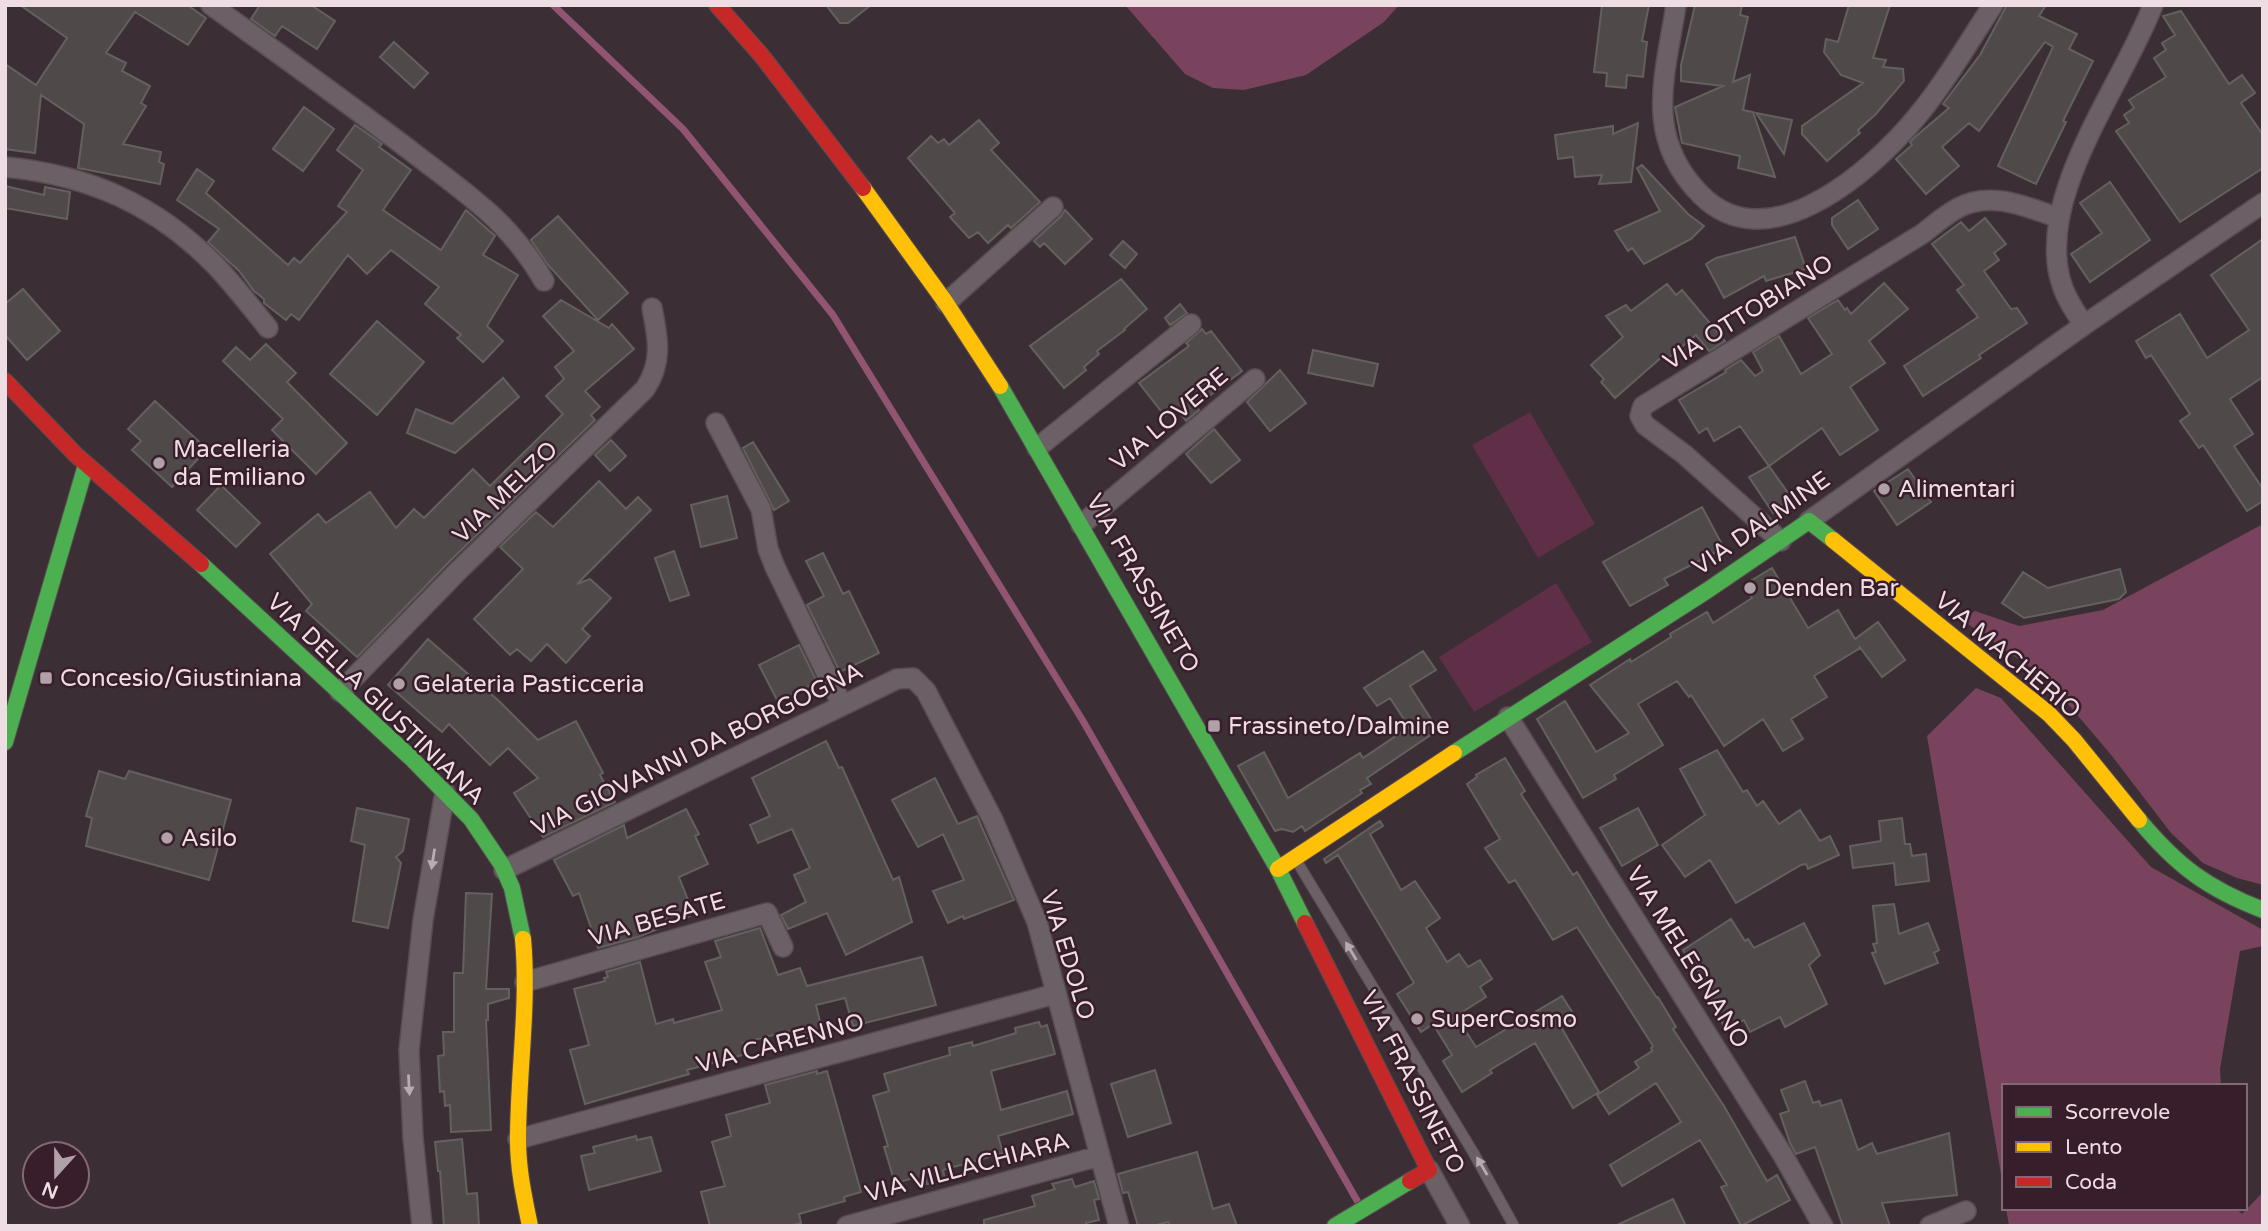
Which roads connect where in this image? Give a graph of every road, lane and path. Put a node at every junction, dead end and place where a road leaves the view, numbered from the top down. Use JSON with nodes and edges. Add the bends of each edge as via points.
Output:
{"nodes":[{"id":1,"x":211,"y":5,"type":"edge"},
{"id":2,"x":717,"y":5,"type":"edge"},
{"id":3,"x":1676,"y":5,"type":"edge"},
{"id":4,"x":1993,"y":5,"type":"edge"},
{"id":5,"x":2153,"y":5,"type":"edge"},
{"id":6,"x":5,"y":167,"type":"edge"},
{"id":7,"x":2263,"y":203,"type":"edge"},
{"id":8,"x":1053,"y":207,"type":"dead end"},
{"id":9,"x":2059,"y":218,"type":"junction"},
{"id":10,"x":544,"y":281,"type":"dead end"},
{"id":11,"x":946,"y":303,"type":"junction"},
{"id":12,"x":652,"y":308,"type":"dead end"},
{"id":13,"x":1191,"y":324,"type":"dead end"},
{"id":14,"x":2084,"y":325,"type":"junction"},
{"id":15,"x":268,"y":328,"type":"dead end"},
{"id":16,"x":1255,"y":379,"type":"dead end"},
{"id":17,"x":5,"y":381,"type":"edge"},
{"id":18,"x":716,"y":423,"type":"dead end"},
{"id":19,"x":1037,"y":448,"type":"junction"},
{"id":20,"x":86,"y":465,"type":"junction"},
{"id":21,"x":1809,"y":521,"type":"junction"},
{"id":22,"x":1081,"y":525,"type":"junction"},
{"id":23,"x":1781,"y":541,"type":"junction"},
{"id":24,"x":913,"y":678,"type":"joint"},
{"id":25,"x":340,"y":692,"type":"junction"},
{"id":26,"x":842,"y":705,"type":"junction"},
{"id":27,"x":1508,"y":717,"type":"junction"},
{"id":28,"x":5,"y":742,"type":"edge"},
{"id":29,"x":445,"y":792,"type":"junction"},
{"id":30,"x":1295,"y":858,"type":"junction"},
{"id":31,"x":1278,"y":869,"type":"junction"},
{"id":32,"x":504,"y":870,"type":"junction"},
{"id":33,"x":2263,"y":910,"type":"edge"},
{"id":34,"x":783,"y":947,"type":"dead end"},
{"id":35,"x":525,"y":982,"type":"junction"},
{"id":36,"x":1055,"y":994,"type":"junction"},
{"id":37,"x":518,"y":1139,"type":"junction"},
{"id":38,"x":1099,"y":1156,"type":"junction"},
{"id":39,"x":1429,"y":1170,"type":"junction"},
{"id":40,"x":1966,"y":1211,"type":"dead end"},
{"id":41,"x":422,"y":1226,"type":"edge"},
{"id":42,"x":530,"y":1226,"type":"edge"},
{"id":43,"x":847,"y":1226,"type":"edge"},
{"id":44,"x":1119,"y":1226,"type":"edge"},
{"id":45,"x":1335,"y":1226,"type":"edge"},
{"id":46,"x":1460,"y":1226,"type":"edge"},
{"id":47,"x":1514,"y":1226,"type":"edge"},
{"id":48,"x":1823,"y":1226,"type":"edge"},
{"id":49,"x":1930,"y":1226,"type":"edge"}],
"edges":[{"from":1,"to":10,"type":"street","via":[[485,208],[515,238]]},
{"from":2,"to":11,"type":"street","name":"VIA FRASSINETO","via":[[811,117]]},
{"from":3,"to":4,"type":"street","via":[[1663,96],[1669,149],[1686,178],[1706,199],[1729,214],[1754,219],[1782,216],[1813,204],[1876,158],[1931,98]]},
{"from":5,"to":9,"type":"street","via":[[2071,176]]},
{"from":6,"to":15,"type":"street","via":[[86,182],[147,211],[206,257]]},
{"from":7,"to":14,"type":"street","name":"VIA DALMINE"},
{"from":8,"to":11,"type":"street"},
{"from":9,"to":14,"type":"street","via":[[2060,278]]},
{"from":9,"to":23,"type":"street","name":"VIA OTTOBIANO","via":[[1995,200],[1960,206],[1643,406],[1640,416],[1645,425]]},
{"from":11,"to":19,"type":"street","name":"VIA FRASSINETO"},
{"from":12,"to":25,"type":"street","name":"VIA MELZO","via":[[659,351],[655,372],[645,389]]},
{"from":13,"to":19,"type":"street"},
{"from":14,"to":21,"type":"street","name":"VIA DALMINE"},
{"from":16,"to":22,"type":"street","name":"VIA LOVERE"},
{"from":17,"to":20,"type":"street","name":"VIA DELLA GIUSTINIANA"},
{"from":18,"to":26,"type":"street","via":[[757,500],[775,567]]},
{"from":19,"to":22,"type":"street","name":"VIA FRASSINETO"},
{"from":20,"to":25,"type":"street","name":"VIA DELLA GIUSTINIANA"},
{"from":20,"to":28,"type":"street"},
{"from":21,"to":23,"type":"street","name":"VIA DALMINE"},
{"from":21,"to":33,"type":"street","name":"VIA MACHERIO","via":[[2049,715],[2183,867],[2225,896]]},
{"from":22,"to":31,"type":"street","name":"VIA FRASSINETO"},
{"from":23,"to":27,"type":"street","name":"VIA DALMINE"},
{"from":24,"to":26,"type":"street","name":"VIA GIOVANNI DA BORGOGNA","via":[[897,679]]},
{"from":24,"to":36,"type":"street","name":"VIA EDOLO","via":[[926,691],[993,820],[1037,922]]},
{"from":25,"to":29,"type":"street","name":"VIA DELLA GIUSTINIANA"},
{"from":26,"to":32,"type":"street","name":"VIA GIOVANNI DA BORGOGNA"},
{"from":27,"to":30,"type":"street","name":"VIA DALMINE"},
{"from":27,"to":48,"type":"street","name":"VIA MELEGNANO"},
{"from":29,"to":32,"type":"street","name":"VIA DELLA GIUSTINIANA"},
{"from":29,"to":41,"type":"street","one_way":true,"via":[[423,920],[409,1050]]},
{"from":30,"to":31,"type":"street","name":"VIA DALMINE"},
{"from":47,"to":30,"type":"lane","name":"VIA FRASSINETO","one_way":true},
{"from":31,"to":39,"type":"street","name":"VIA FRASSINETO"},
{"from":32,"to":35,"type":"street","name":"VIA DELLA GIUSTINIANA","via":[[522,924]]},
{"from":34,"to":35,"type":"street","name":"VIA BESATE","via":[[767,913]]},
{"from":35,"to":37,"type":"street","name":"VIA DELLA GIUSTINIANA"},
{"from":36,"to":37,"type":"street","name":"VIA CARENNO"},
{"from":36,"to":38,"type":"street","name":"VIA EDOLO"},
{"from":37,"to":42,"type":"street","name":"VIA DELLA GIUSTINIANA","via":[[519,1176]]},
{"from":38,"to":43,"type":"street","name":"VIA VILLACHIARA"},
{"from":38,"to":44,"type":"street","name":"VIA EDOLO"},
{"from":39,"to":45,"type":"street"},
{"from":39,"to":46,"type":"street","name":"VIA FRASSINETO"},
{"from":40,"to":49,"type":"street"}]}
